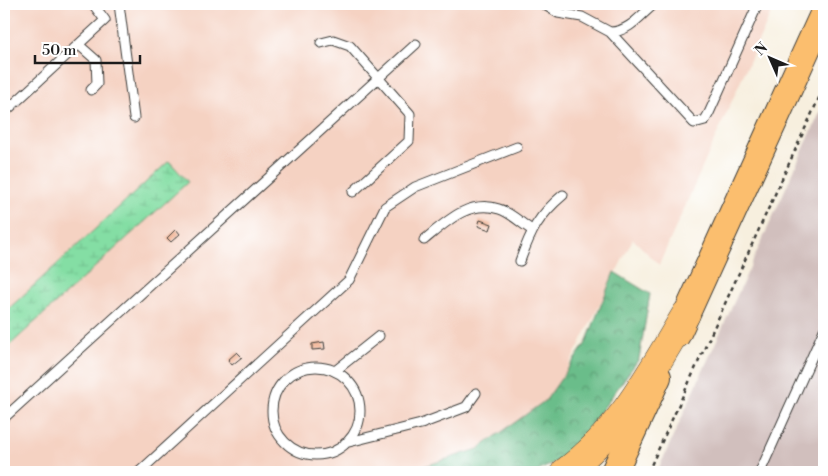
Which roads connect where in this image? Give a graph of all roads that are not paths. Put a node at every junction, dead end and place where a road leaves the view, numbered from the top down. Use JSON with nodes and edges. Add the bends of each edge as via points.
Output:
{"nodes":[{"id":1,"x":93,"y":4,"type":"edge"},
{"id":2,"x":543,"y":4,"type":"edge"},
{"id":3,"x":654,"y":4,"type":"edge"},
{"id":4,"x":758,"y":4,"type":"edge"},
{"id":5,"x":119,"y":6,"type":"edge"},
{"id":6,"x":824,"y":12,"type":"edge"},
{"id":7,"x":104,"y":20,"type":"junction"},
{"id":8,"x":610,"y":32,"type":"junction"},
{"id":9,"x":321,"y":43,"type":"dead end"},
{"id":10,"x":416,"y":44,"type":"dead end"},
{"id":11,"x":79,"y":45,"type":"junction"},
{"id":12,"x":379,"y":78,"type":"junction"},
{"id":13,"x":91,"y":90,"type":"dead end"},
{"id":14,"x":4,"y":113,"type":"edge"},
{"id":15,"x":134,"y":118,"type":"dead end"},
{"id":16,"x":517,"y":147,"type":"dead end"},
{"id":17,"x":353,"y":192,"type":"dead end"},
{"id":18,"x":563,"y":195,"type":"dead end"},
{"id":19,"x":532,"y":230,"type":"junction"},
{"id":20,"x":424,"y":240,"type":"dead end"},
{"id":21,"x":520,"y":261,"type":"dead end"},
{"id":22,"x":686,"y":314,"type":"junction"},
{"id":23,"x":824,"y":330,"type":"edge"},
{"id":24,"x":379,"y":336,"type":"dead end"},
{"id":25,"x":335,"y":371,"type":"junction"},
{"id":26,"x":476,"y":393,"type":"dead end"},
{"id":27,"x":4,"y":418,"type":"edge"},
{"id":28,"x":345,"y":444,"type":"junction"},
{"id":29,"x":138,"y":472,"type":"edge"},
{"id":30,"x":565,"y":472,"type":"edge"},
{"id":31,"x":614,"y":472,"type":"edge"},
{"id":32,"x":760,"y":472,"type":"edge"}],
"edges":[{"from":1,"to":7,"type":"lane"},
{"from":2,"to":8,"type":"lane","via":[[558,13],[582,17]]},
{"from":3,"to":8,"type":"lane","via":[[626,28]]},
{"from":4,"to":8,"type":"lane","via":[[709,113],[700,123],[689,120]]},
{"from":5,"to":7,"type":"lane"},
{"from":5,"to":15,"type":"lane"},
{"from":6,"to":22,"type":"main road"},
{"from":7,"to":11,"type":"lane"},
{"from":9,"to":12,"type":"lane","via":[[333,40],[350,46]]},
{"from":10,"to":12,"type":"lane"},
{"from":11,"to":13,"type":"lane","via":[[96,60],[97,84]]},
{"from":11,"to":14,"type":"lane"},
{"from":12,"to":17,"type":"lane","via":[[410,114],[409,141]]},
{"from":12,"to":27,"type":"lane"},
{"from":16,"to":29,"type":"lane","via":[[415,187],[385,207],[349,280]]},
{"from":18,"to":19,"type":"lane","via":[[543,212]]},
{"from":19,"to":20,"type":"lane","via":[[500,209],[473,206],[447,220]]},
{"from":19,"to":21,"type":"lane"},
{"from":22,"to":30,"type":"highway","via":[[629,409],[608,435]]},
{"from":22,"to":31,"type":"main road"},
{"from":23,"to":32,"type":"lane"},
{"from":24,"to":25,"type":"lane"},
{"from":25,"to":28,"type":"lane","via":[[355,391],[359,404],[359,419]]},
{"from":25,"to":28,"type":"lane","via":[[314,367],[293,373],[282,382],[274,395],[274,424],[280,437],[304,453],[332,451]]},
{"from":26,"to":28,"type":"lane","via":[[466,407],[421,424]]}]}
